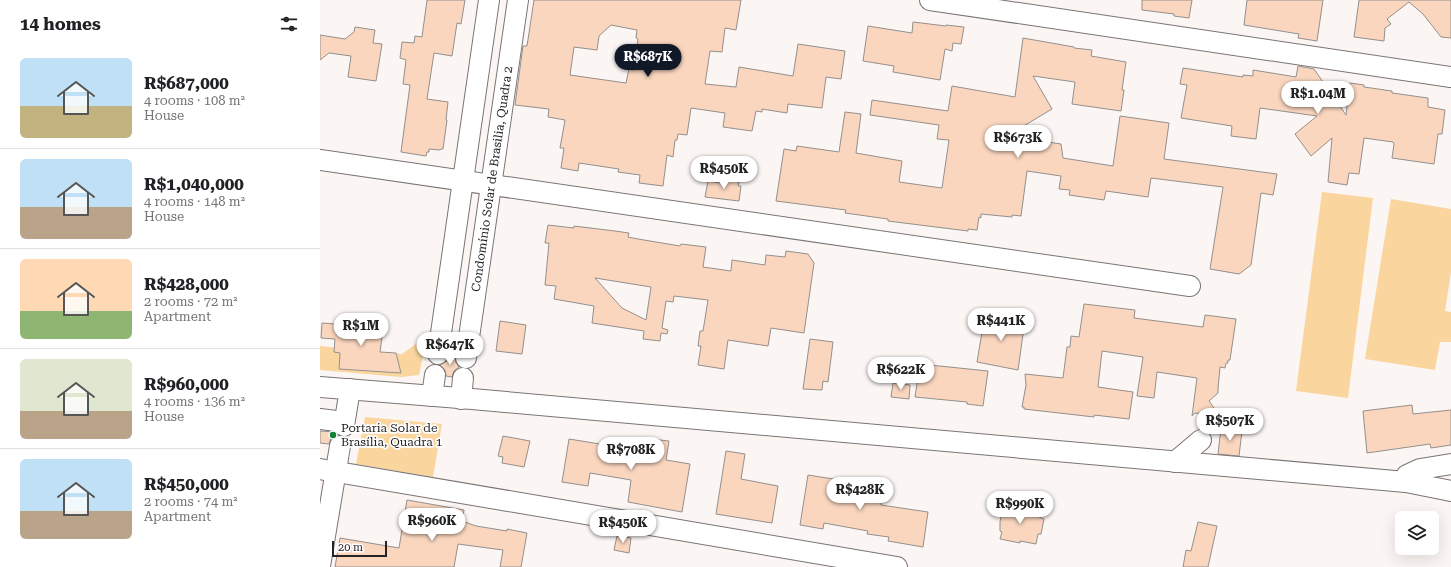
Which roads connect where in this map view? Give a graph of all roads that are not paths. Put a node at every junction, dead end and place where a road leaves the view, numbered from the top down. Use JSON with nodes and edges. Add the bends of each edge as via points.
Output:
{"nodes":[{"id":1,"x":489,"y":0,"type":"edge"},
{"id":2,"x":518,"y":0,"type":"edge"},
{"id":3,"x":930,"y":0,"type":"edge"},
{"id":4,"x":1451,"y":77,"type":"edge"},
{"id":5,"x":320,"y":160,"type":"edge"},
{"id":6,"x":463,"y":181,"type":"junction"},
{"id":7,"x":491,"y":185,"type":"junction"},
{"id":8,"x":1190,"y":286,"type":"dead end"},
{"id":9,"x":435,"y":375,"type":"dead end"},
{"id":10,"x":463,"y":378,"type":"dead end"},
{"id":11,"x":350,"y":389,"type":"junction"},
{"id":12,"x":321,"y":392,"type":"edge"},
{"id":13,"x":432,"y":396,"type":"junction"},
{"id":14,"x":461,"y":399,"type":"junction"},
{"id":15,"x":320,"y":419,"type":"edge"},
{"id":16,"x":1201,"y":440,"type":"dead end"},
{"id":17,"x":340,"y":446,"type":"dead end"},
{"id":18,"x":1175,"y":462,"type":"junction"},
{"id":19,"x":1451,"y":464,"type":"edge"},
{"id":20,"x":328,"y":470,"type":"edge"},
{"id":21,"x":1406,"y":482,"type":"junction"},
{"id":22,"x":1451,"y":491,"type":"edge"},
{"id":23,"x":320,"y":566,"type":"edge"},
{"id":24,"x":897,"y":567,"type":"edge"}],
"edges":[{"from":1,"to":6,"type":"street"},
{"from":2,"to":7,"type":"street","name":"Condomínio Solar de Brasilia, Quadra 2"},
{"from":3,"to":4,"type":"street"},
{"from":5,"to":6,"type":"street"},
{"from":6,"to":7,"type":"street"},
{"from":6,"to":7,"type":"street","name":"Condomínio Solar de Brasilia, Quadra 2","via":[[439,346],[468,350]]},
{"from":7,"to":8,"type":"street"},
{"from":9,"to":13,"type":"street"},
{"from":10,"to":14,"type":"street"},
{"from":11,"to":12,"type":"street"},
{"from":11,"to":13,"type":"street"},
{"from":11,"to":15,"type":"street","via":[[344,424]]},
{"from":13,"to":14,"type":"street"},
{"from":14,"to":18,"type":"street"},
{"from":16,"to":18,"type":"street"},
{"from":17,"to":20,"type":"street"},
{"from":18,"to":21,"type":"street"},
{"from":19,"to":21,"type":"street","via":[[1420,469],[1407,475]]},
{"from":20,"to":23,"type":"street"},
{"from":20,"to":24,"type":"street"},
{"from":21,"to":22,"type":"street"}]}
